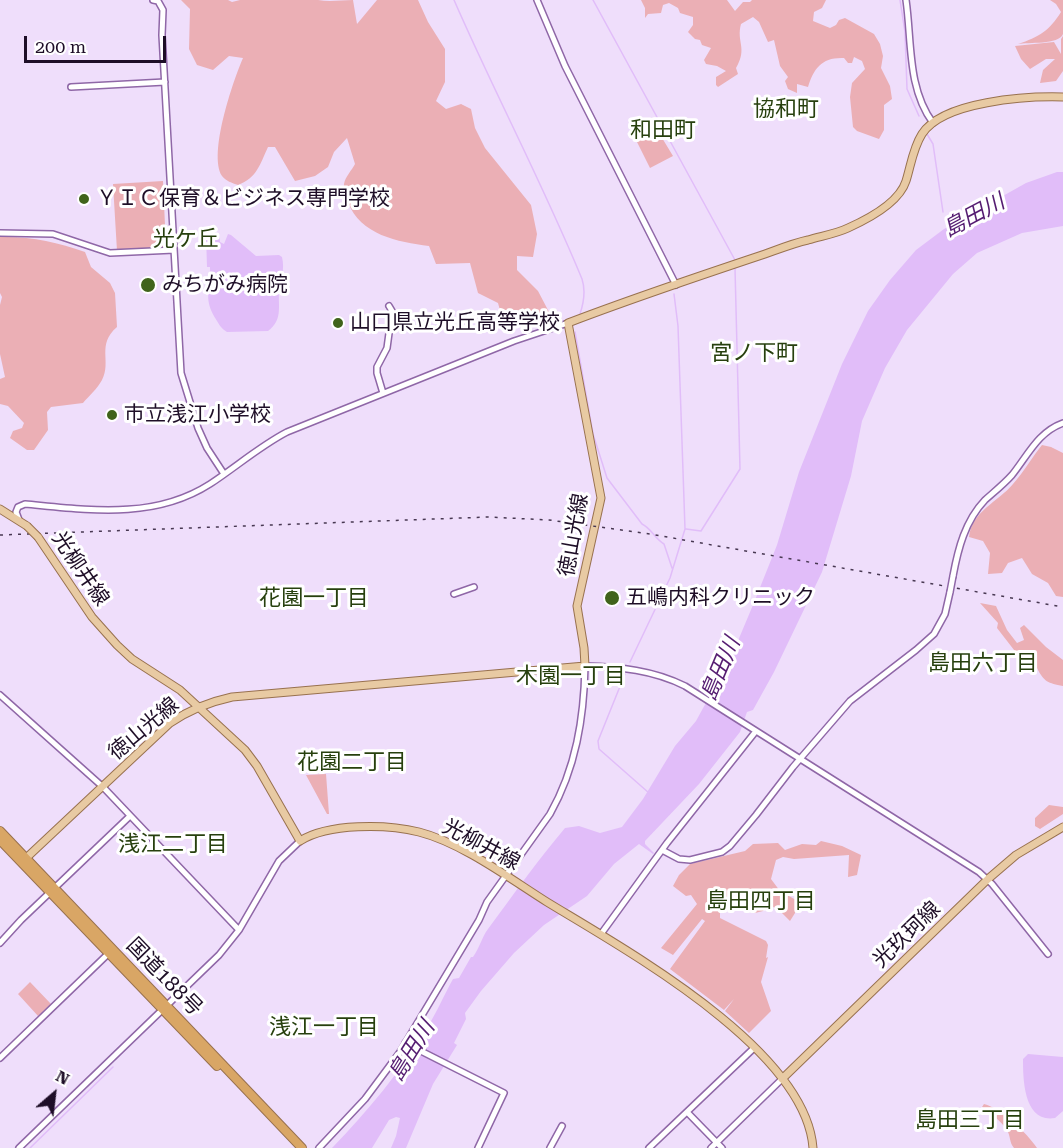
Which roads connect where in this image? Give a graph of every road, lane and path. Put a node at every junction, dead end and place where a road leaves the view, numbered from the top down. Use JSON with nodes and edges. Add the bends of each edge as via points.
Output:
{"nodes":[{"id":1,"x":153,"y":0,"type":"edge"},
{"id":2,"x":537,"y":0,"type":"edge"},
{"id":3,"x":906,"y":0,"type":"edge"},
{"id":4,"x":165,"y":81,"type":"junction"},
{"id":5,"x":71,"y":87,"type":"dead end"},
{"id":6,"x":1063,"y":97,"type":"edge"},
{"id":7,"x":933,"y":123,"type":"junction"},
{"id":8,"x":0,"y":233,"type":"edge"},
{"id":9,"x":174,"y":250,"type":"junction"},
{"id":10,"x":676,"y":285,"type":"junction"},
{"id":11,"x":389,"y":306,"type":"dead end"},
{"id":12,"x":568,"y":323,"type":"junction"},
{"id":13,"x":383,"y":393,"type":"junction"},
{"id":14,"x":1063,"y":423,"type":"edge"},
{"id":15,"x":224,"y":474,"type":"junction"},
{"id":16,"x":0,"y":509,"type":"edge"},
{"id":17,"x":20,"y":520,"type":"junction"},
{"id":18,"x":474,"y":587,"type":"dead end"},
{"id":19,"x":454,"y":594,"type":"dead end"},
{"id":20,"x":585,"y":666,"type":"junction"},
{"id":21,"x":0,"y":695,"type":"edge"},
{"id":22,"x":199,"y":707,"type":"junction"},
{"id":23,"x":754,"y":730,"type":"junction"},
{"id":24,"x":799,"y":759,"type":"junction"},
{"id":25,"x":103,"y":787,"type":"junction"},
{"id":26,"x":130,"y":816,"type":"junction"},
{"id":27,"x":1063,"y":827,"type":"edge"},
{"id":28,"x":0,"y":831,"type":"edge"},
{"id":29,"x":0,"y":840,"type":"edge"},
{"id":30,"x":300,"y":841,"type":"junction"},
{"id":31,"x":662,"y":850,"type":"junction"},
{"id":32,"x":24,"y":861,"type":"junction"},
{"id":33,"x":508,"y":878,"type":"junction"},
{"id":34,"x":988,"y":879,"type":"junction"},
{"id":35,"x":53,"y":890,"type":"junction"},
{"id":36,"x":239,"y":930,"type":"junction"},
{"id":37,"x":598,"y":933,"type":"junction"},
{"id":38,"x":0,"y":944,"type":"edge"},
{"id":39,"x":109,"y":953,"type":"junction"},
{"id":40,"x":1048,"y":954,"type":"dead end"},
{"id":41,"x":165,"y":1008,"type":"junction"},
{"id":42,"x":407,"y":1044,"type":"junction"},
{"id":43,"x":754,"y":1048,"type":"junction"},
{"id":44,"x":0,"y":1058,"type":"edge"},
{"id":45,"x":783,"y":1079,"type":"junction"},
{"id":46,"x":687,"y":1112,"type":"junction"},
{"id":47,"x":562,"y":1126,"type":"dead end"},
{"id":48,"x":717,"y":1143,"type":"junction"},
{"id":49,"x":19,"y":1148,"type":"edge"},
{"id":50,"x":296,"y":1148,"type":"edge"},
{"id":51,"x":302,"y":1148,"type":"edge"},
{"id":52,"x":319,"y":1148,"type":"edge"},
{"id":53,"x":478,"y":1148,"type":"edge"},
{"id":54,"x":550,"y":1148,"type":"edge"},
{"id":55,"x":649,"y":1148,"type":"edge"},
{"id":56,"x":711,"y":1148,"type":"edge"},
{"id":57,"x":722,"y":1148,"type":"edge"},
{"id":58,"x":813,"y":1148,"type":"edge"}],
"edges":[{"from":1,"to":4,"type":"street","via":[[163,10]]},
{"from":2,"to":10,"type":"street","via":[[565,66]]},
{"from":3,"to":7,"type":"street","via":[[915,86]]},
{"from":4,"to":5,"type":"street"},
{"from":4,"to":9,"type":"street"},
{"from":6,"to":7,"type":"main road","via":[[993,101]]},
{"from":7,"to":10,"type":"main road","via":[[918,141],[906,183],[895,200],[838,232]]},
{"from":8,"to":9,"type":"street","via":[[52,234],[110,253]]},
{"from":9,"to":15,"type":"street","via":[[181,373],[198,428]]},
{"from":10,"to":12,"type":"main road"},
{"from":11,"to":13,"type":"street","via":[[392,311],[387,348],[377,367]]},
{"from":12,"to":13,"type":"street"},
{"from":12,"to":20,"type":"main road","name":"徳山光線","via":[[601,498],[577,606]]},
{"from":13,"to":15,"type":"street","via":[[287,432]]},
{"from":14,"to":24,"type":"street","bridge":true,"via":[[1053,426],[1038,440],[1012,475],[976,511],[960,543],[945,614],[928,641],[850,701]]},
{"from":15,"to":17,"type":"street","via":[[192,494],[148,508],[120,511],[25,504],[16,512]]},
{"from":16,"to":17,"type":"main road","name":"光柳井線"},
{"from":17,"to":22,"type":"main road","name":"光柳井線","bridge":true,"via":[[38,537],[103,631],[132,658]]},
{"from":18,"to":19,"type":"street"},
{"from":20,"to":22,"type":"main road","name":"徳山光線","via":[[232,698]]},
{"from":20,"to":23,"type":"street","via":[[631,669],[669,678]]},
{"from":20,"to":33,"type":"street","via":[[582,714],[570,771],[550,814]]},
{"from":21,"to":25,"type":"street"},
{"from":22,"to":25,"type":"main road","name":"徳山光線","via":[[170,723]]},
{"from":22,"to":30,"type":"main road","name":"光柳井線","via":[[257,766]]},
{"from":23,"to":24,"type":"street"},
{"from":23,"to":31,"type":"street"},
{"from":24,"to":31,"type":"street","via":[[722,852],[683,860]]},
{"from":24,"to":34,"type":"street"},
{"from":25,"to":26,"type":"street"},
{"from":25,"to":32,"type":"main road","name":"徳山光線"},
{"from":26,"to":35,"type":"street"},
{"from":26,"to":36,"type":"street"},
{"from":27,"to":34,"type":"main road","name":"光玖珂線","via":[[1016,855]]},
{"from":28,"to":32,"type":"highway","name":"国道188号"},
{"from":29,"to":32,"type":"highway","name":"国道188号"},
{"from":30,"to":33,"type":"main road","name":"光柳井線","via":[[332,828],[403,829],[445,842]]},
{"from":30,"to":36,"type":"street","via":[[270,873]]},
{"from":31,"to":37,"type":"street"},
{"from":32,"to":35,"type":"highway","name":"国道188号"},
{"from":33,"to":37,"type":"main road","name":"光柳井線"},
{"from":33,"to":42,"type":"street","via":[[487,902]]},
{"from":34,"to":40,"type":"street"},
{"from":34,"to":45,"type":"main road","name":"光玖珂線"},
{"from":35,"to":38,"type":"street"},
{"from":35,"to":39,"type":"highway","name":"国道188号"},
{"from":35,"to":41,"type":"highway","name":"国道188号"},
{"from":36,"to":41,"type":"street"},
{"from":37,"to":43,"type":"main road","name":"光柳井線","via":[[692,994]]},
{"from":39,"to":41,"type":"highway","name":"国道188号"},
{"from":39,"to":44,"type":"street"},
{"from":41,"to":49,"type":"street"},
{"from":41,"to":50,"type":"highway","name":"国道188号"},
{"from":41,"to":51,"type":"highway","name":"国道188号"},
{"from":42,"to":52,"type":"street","via":[[365,1099]]},
{"from":42,"to":53,"type":"street","via":[[504,1094]]},
{"from":43,"to":45,"type":"main road","name":"光柳井線"},
{"from":43,"to":46,"type":"street"},
{"from":45,"to":48,"type":"street"},
{"from":45,"to":58,"type":"main road","name":"光柳井線","via":[[804,1112]]},
{"from":46,"to":48,"type":"street"},
{"from":46,"to":55,"type":"street"},
{"from":47,"to":54,"type":"street"},
{"from":48,"to":56,"type":"street"},
{"from":48,"to":57,"type":"street"}]}
